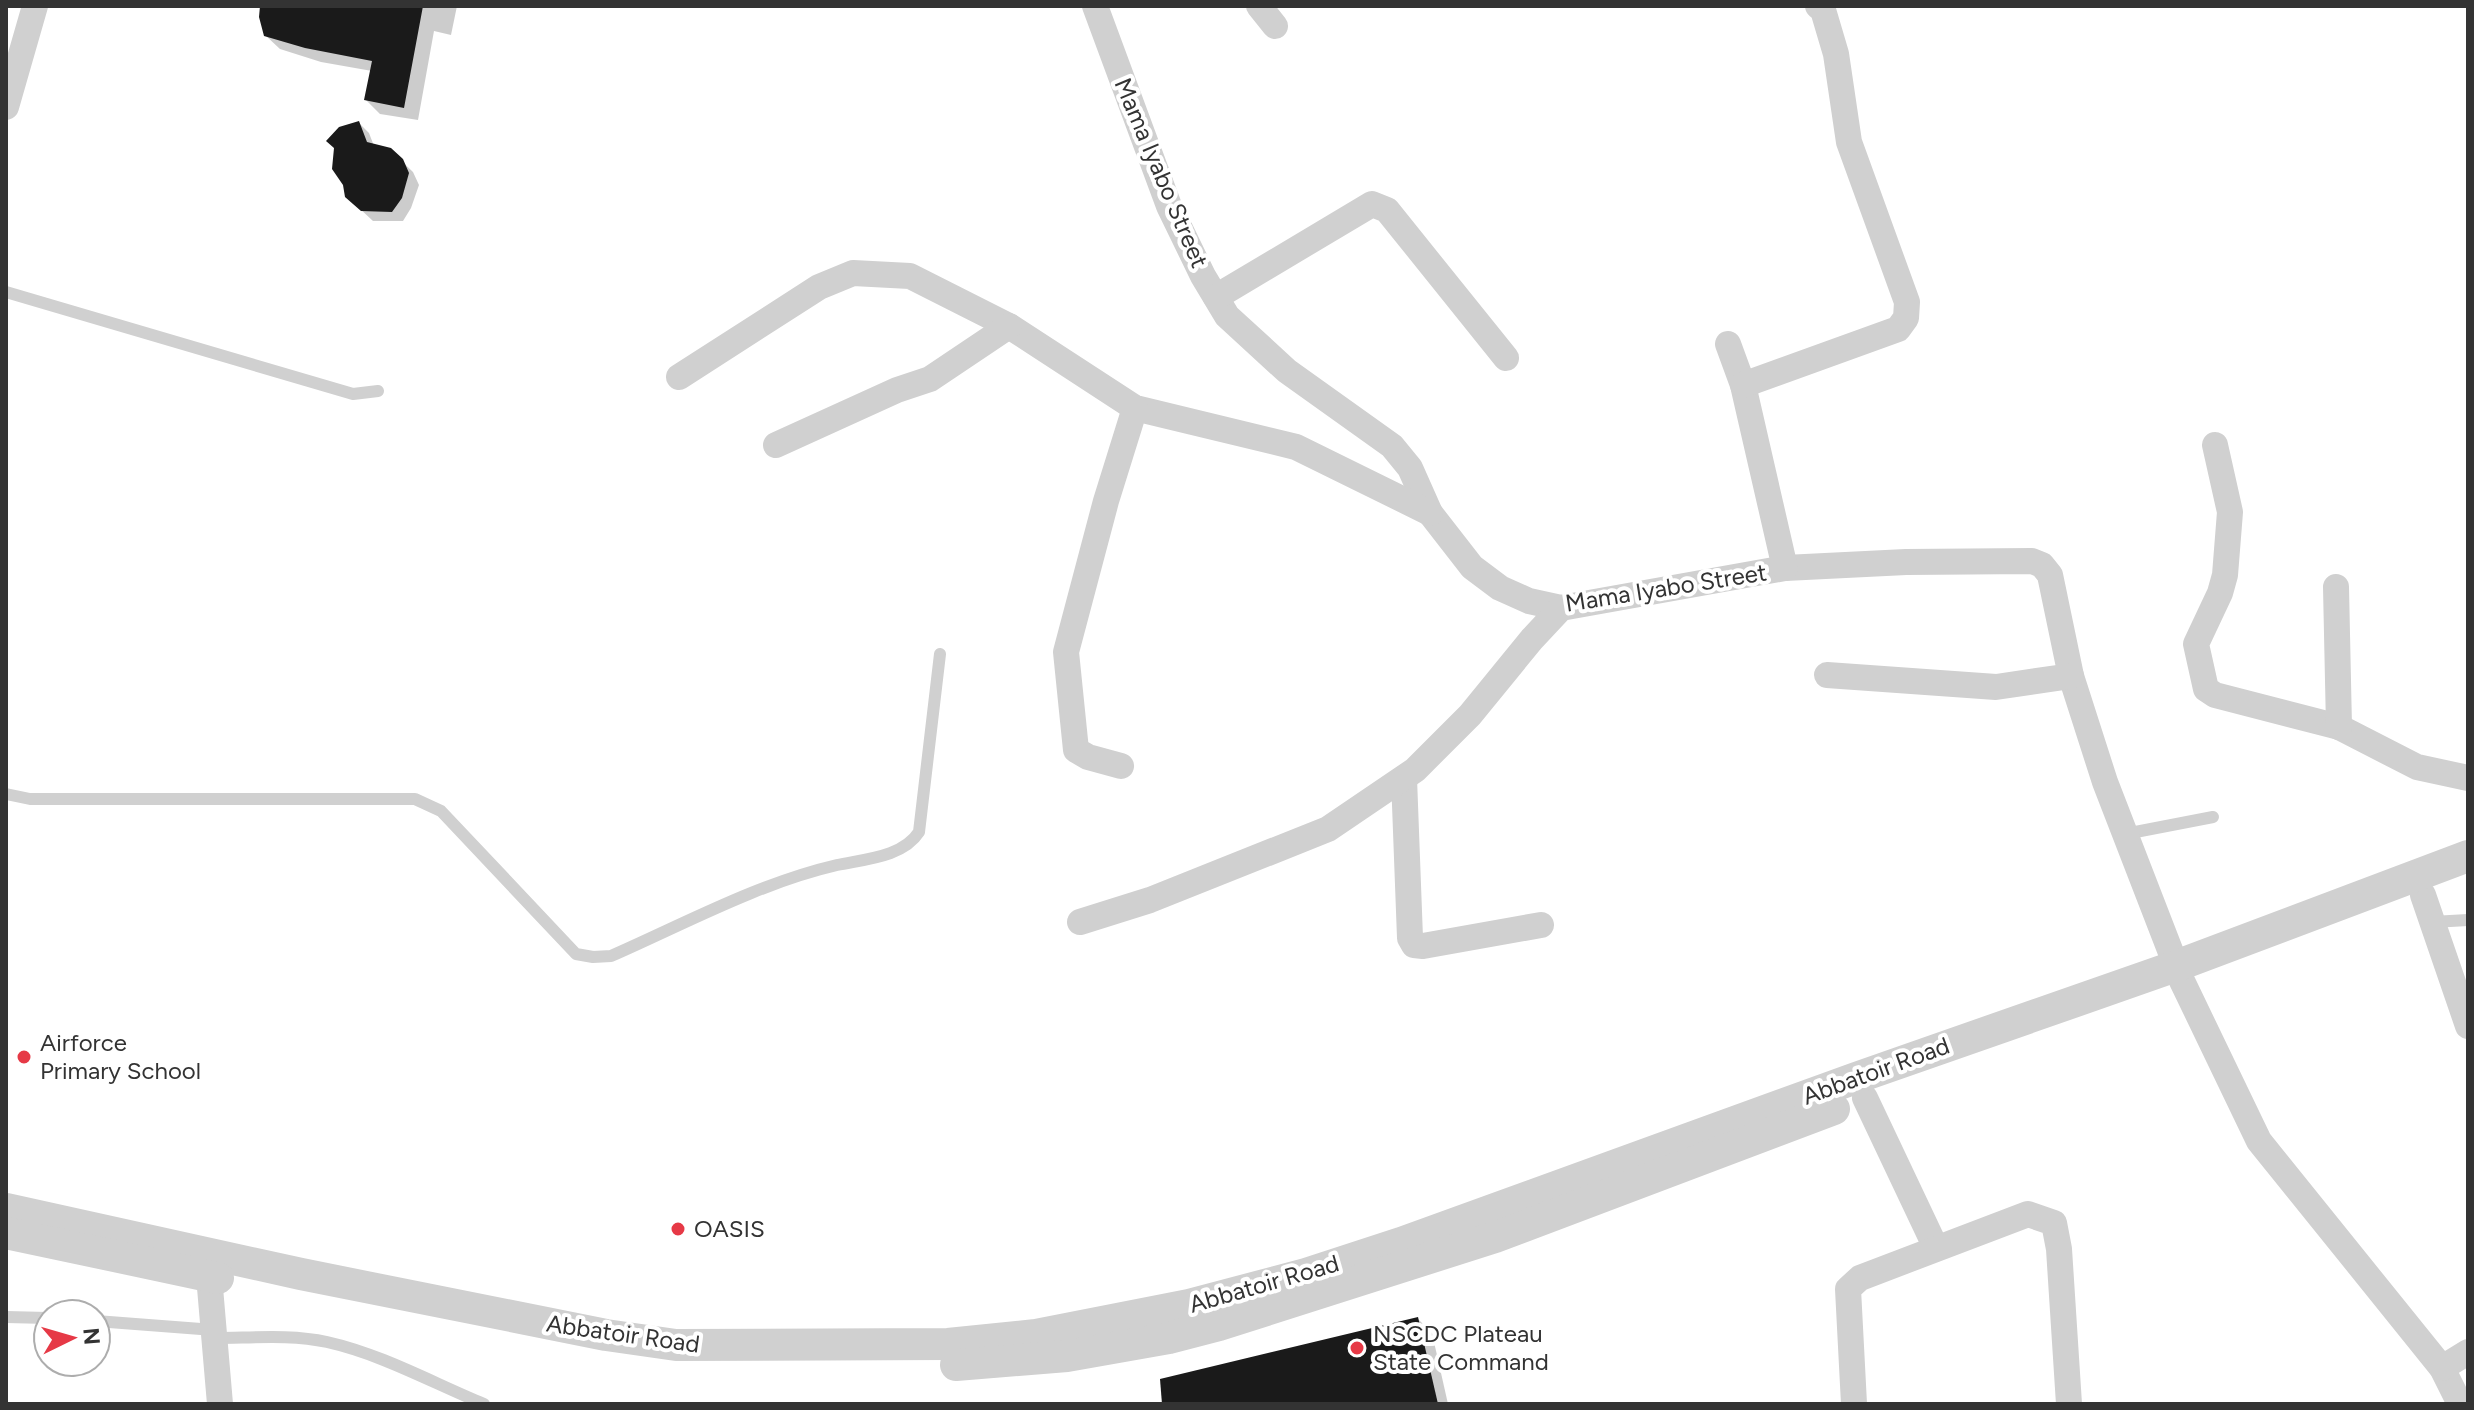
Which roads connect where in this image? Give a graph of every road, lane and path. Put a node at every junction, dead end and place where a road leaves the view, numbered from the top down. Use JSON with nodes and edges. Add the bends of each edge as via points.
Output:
{"nodes":[{"id":1,"x":35,"y":6,"type":"edge"},
{"id":2,"x":1095,"y":6,"type":"edge"},
{"id":3,"x":1818,"y":6,"type":"edge"},
{"id":4,"x":6,"y":107,"type":"edge"},
{"id":5,"x":6,"y":292,"type":"edge"},
{"id":6,"x":1216,"y":297,"type":"junction"},
{"id":7,"x":1009,"y":326,"type":"junction"},
{"id":8,"x":1728,"y":344,"type":"dead end"},
{"id":9,"x":1506,"y":358,"type":"dead end"},
{"id":10,"x":679,"y":377,"type":"dead end"},
{"id":11,"x":1743,"y":385,"type":"junction"},
{"id":12,"x":378,"y":391,"type":"dead end"},
{"id":13,"x":1135,"y":408,"type":"junction"},
{"id":14,"x":776,"y":445,"type":"dead end"},
{"id":15,"x":2215,"y":445,"type":"dead end"},
{"id":16,"x":1430,"y":513,"type":"junction"},
{"id":17,"x":1785,"y":568,"type":"junction"},
{"id":18,"x":2336,"y":587,"type":"dead end"},
{"id":19,"x":1561,"y":608,"type":"junction"},
{"id":20,"x":940,"y":654,"type":"dead end"},
{"id":21,"x":1827,"y":675,"type":"dead end"},
{"id":22,"x":2071,"y":676,"type":"junction"},
{"id":23,"x":2339,"y":727,"type":"junction"},
{"id":24,"x":1121,"y":766,"type":"dead end"},
{"id":25,"x":2468,"y":777,"type":"edge"},
{"id":26,"x":1404,"y":778,"type":"junction"},
{"id":27,"x":6,"y":794,"type":"edge"},
{"id":28,"x":2213,"y":817,"type":"dead end"},
{"id":29,"x":2125,"y":834,"type":"junction"},
{"id":30,"x":2468,"y":856,"type":"edge"},
{"id":31,"x":2468,"y":878,"type":"edge"},
{"id":32,"x":2428,"y":908,"type":"junction"},
{"id":33,"x":2468,"y":920,"type":"edge"},
{"id":34,"x":1080,"y":922,"type":"dead end"},
{"id":35,"x":1541,"y":925,"type":"dead end"},
{"id":36,"x":2179,"y":974,"type":"junction"},
{"id":37,"x":2468,"y":1026,"type":"edge"},
{"id":38,"x":1865,"y":1098,"type":"junction"},
{"id":39,"x":6,"y":1209,"type":"edge"},
{"id":40,"x":6,"y":1233,"type":"edge"},
{"id":41,"x":1936,"y":1248,"type":"junction"},
{"id":42,"x":209,"y":1276,"type":"junction"},
{"id":43,"x":6,"y":1317,"type":"edge"},
{"id":44,"x":32,"y":1318,"type":"edge"},
{"id":45,"x":112,"y":1323,"type":"edge"},
{"id":46,"x":214,"y":1334,"type":"junction"},
{"id":47,"x":2468,"y":1352,"type":"edge"},
{"id":48,"x":2442,"y":1368,"type":"junction"},
{"id":49,"x":220,"y":1404,"type":"edge"},
{"id":50,"x":484,"y":1404,"type":"edge"},
{"id":51,"x":1854,"y":1404,"type":"edge"},
{"id":52,"x":2069,"y":1404,"type":"edge"},
{"id":53,"x":2460,"y":1404,"type":"edge"}],
"edges":[{"from":1,"to":4,"type":"street"},
{"from":2,"to":6,"type":"street","name":"Mama Iyabo Street","via":[[1169,206]]},
{"from":3,"to":11,"type":"street","via":[[1836,54],[1849,142],[1907,302],[1906,318],[1898,329]]},
{"from":5,"to":12,"type":"lane","via":[[353,394]]},
{"from":6,"to":9,"type":"street","via":[[1372,204],[1387,210]]},
{"from":6,"to":16,"type":"street","name":"Mama Iyabo Street","via":[[1227,316],[1287,371],[1392,446],[1410,468]]},
{"from":7,"to":10,"type":"street","via":[[910,276],[853,273],[819,287]]},
{"from":7,"to":13,"type":"street"},
{"from":7,"to":14,"type":"street","via":[[930,379]]},
{"from":8,"to":11,"type":"street"},
{"from":11,"to":17,"type":"street"},
{"from":13,"to":16,"type":"street","via":[[1296,447]]},
{"from":13,"to":24,"type":"street","via":[[1066,652],[1076,750]]},
{"from":15,"to":23,"type":"street","via":[[2230,512],[2223,584],[2196,644],[2206,689]]},
{"from":16,"to":19,"type":"street","name":"Mama Iyabo Street","via":[[1472,567],[1500,588]]},
{"from":17,"to":19,"type":"street","name":"Mama Iyabo Street"},
{"from":17,"to":22,"type":"street","name":"Mama Iyabo Street","via":[[2032,561],[2050,575]]},
{"from":18,"to":23,"type":"street"},
{"from":19,"to":26,"type":"street","via":[[1470,715]]},
{"from":20,"to":27,"type":"lane","via":[[919,832],[911,844],[799,874],[611,956],[576,954],[441,811],[415,799],[30,799]]},
{"from":21,"to":22,"type":"street","via":[[1996,687]]},
{"from":22,"to":29,"type":"street","name":"Mama Iyabo Street"},
{"from":23,"to":25,"type":"street","via":[[2417,767]]},
{"from":26,"to":34,"type":"street","via":[[1328,829]]},
{"from":26,"to":35,"type":"street","via":[[1414,945]]},
{"from":28,"to":29,"type":"lane"},
{"from":29,"to":36,"type":"street","name":"Mama Iyabo Street"},
{"from":30,"to":36,"type":"street","name":"Abbatoir Road"},
{"from":31,"to":32,"type":"street","name":"Abbatoir Road"},
{"from":32,"to":33,"type":"lane"},
{"from":32,"to":36,"type":"street","name":"Abbatoir Road"},
{"from":32,"to":37,"type":"street"},
{"from":36,"to":38,"type":"street","name":"Abbatoir Road"},
{"from":36,"to":39,"type":"street","name":"Abbatoir Road","via":[[1900,1063],[1306,1274],[1189,1305],[1036,1335],[933,1345],[676,1345],[301,1274]]},
{"from":36,"to":48,"type":"street","name":"Mama Iyabo Street","via":[[2259,1141]]},
{"from":38,"to":41,"type":"street"},
{"from":38,"to":42,"type":"street","name":"Abbatoir Road","via":[[1495,1237],[1219,1325],[1067,1356],[942,1366],[761,1368],[528,1342]]},
{"from":40,"to":42,"type":"street","name":"Abbatoir Road"},
{"from":41,"to":51,"type":"street","via":[[1860,1278],[1848,1289]]},
{"from":41,"to":52,"type":"street","via":[[2028,1214],[2054,1223]]},
{"from":42,"to":46,"type":"street"},
{"from":43,"to":44,"type":"lane"},
{"from":45,"to":46,"type":"lane"},
{"from":46,"to":49,"type":"street"},
{"from":46,"to":50,"type":"lane","via":[[326,1341]]},
{"from":47,"to":48,"type":"street"},
{"from":48,"to":53,"type":"street","name":"Mama Iyabo Street"}]}
